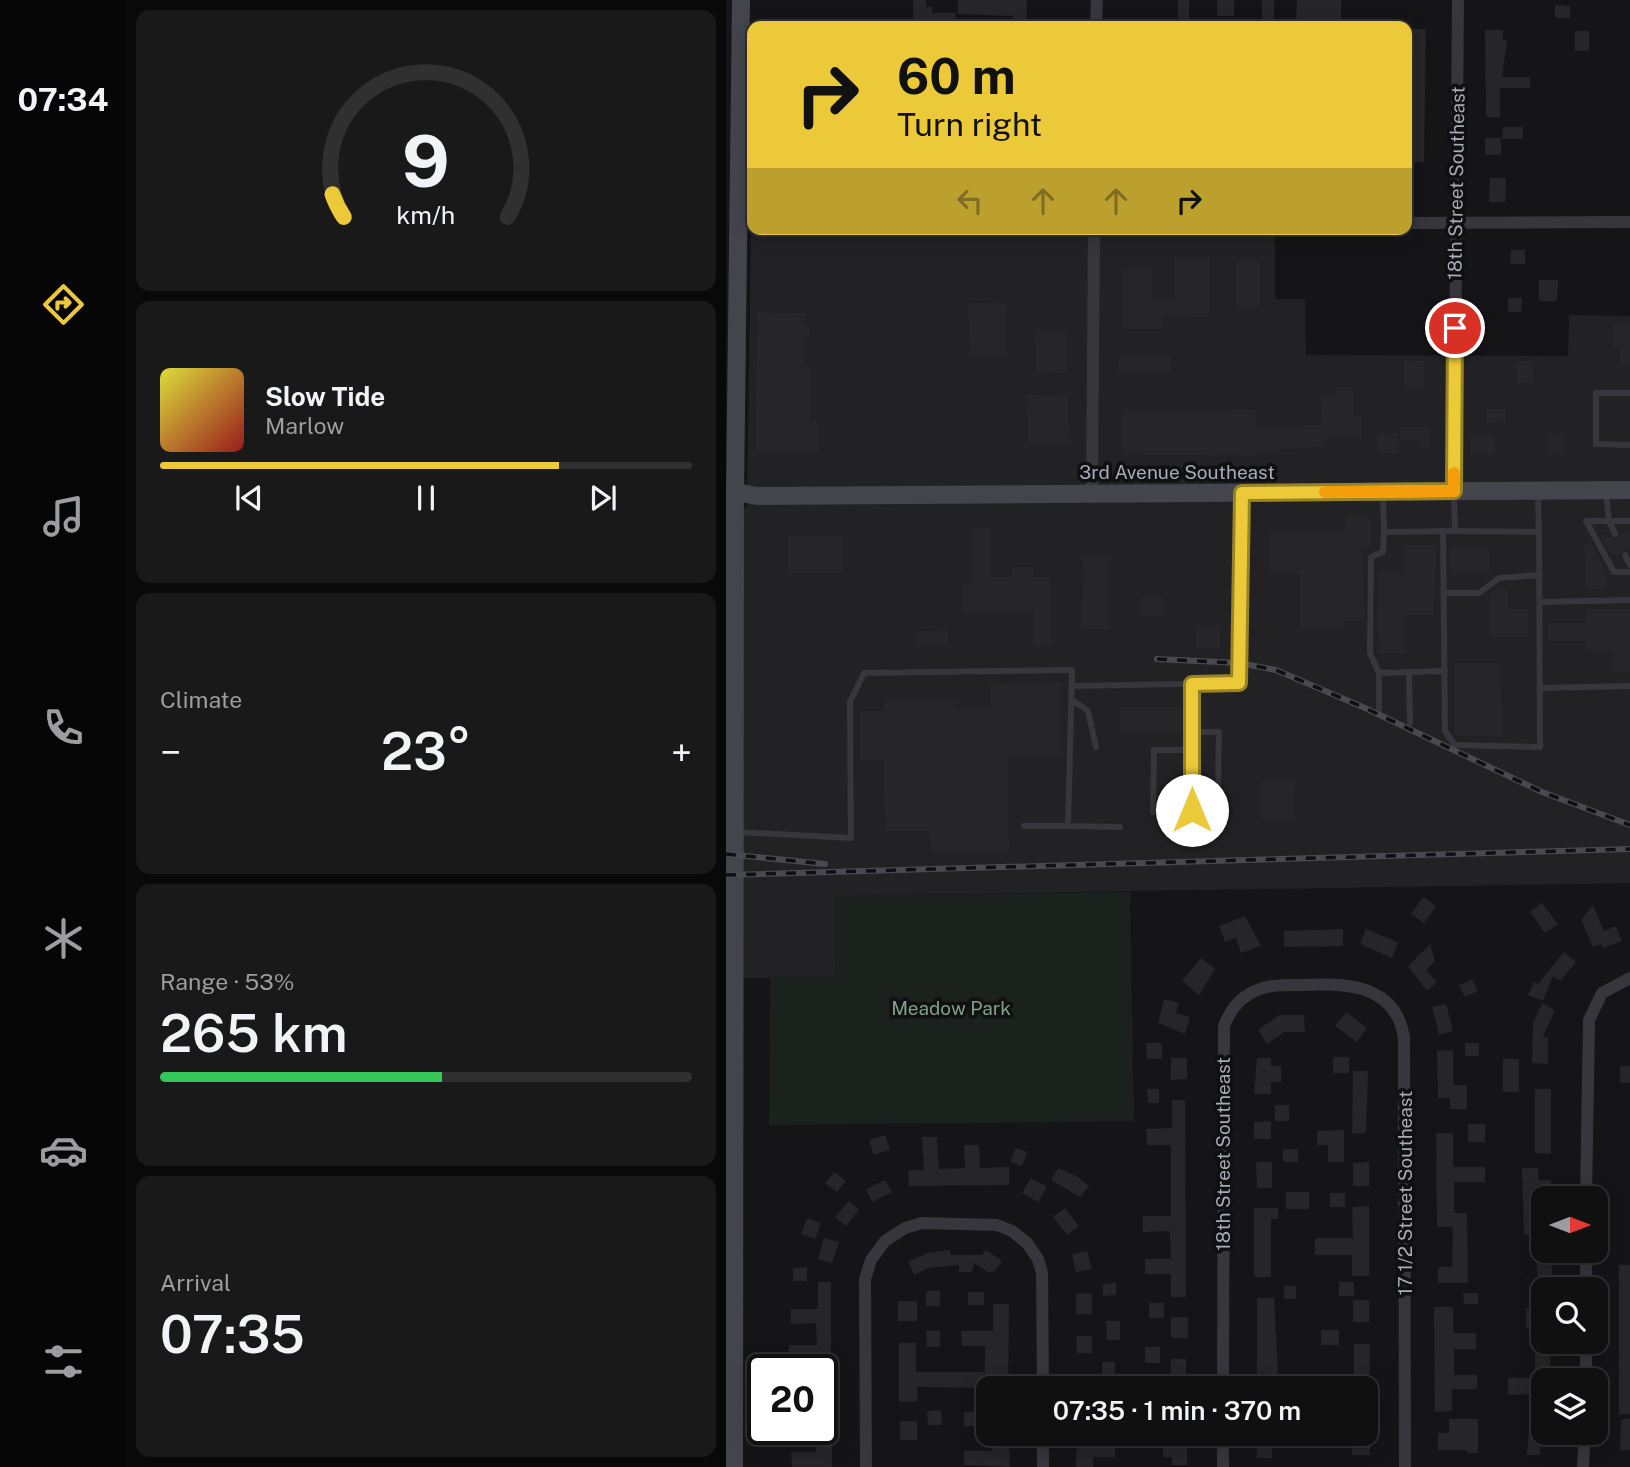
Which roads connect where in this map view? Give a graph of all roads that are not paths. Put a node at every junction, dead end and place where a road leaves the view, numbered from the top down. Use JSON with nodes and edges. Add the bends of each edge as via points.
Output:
{"nodes":[{"id":1,"x":741,"y":0,"type":"edge"},
{"id":2,"x":1097,"y":0,"type":"edge"},
{"id":3,"x":1458,"y":0,"type":"edge"},
{"id":4,"x":1096,"y":21,"type":"edge"},
{"id":5,"x":1630,"y":222,"type":"edge"},
{"id":6,"x":1412,"y":223,"type":"edge"},
{"id":7,"x":1455,"y":223,"type":"junction"},
{"id":8,"x":745,"y":224,"type":"edge"},
{"id":9,"x":1094,"y":235,"type":"edge"},
{"id":10,"x":1630,"y":393,"type":"edge"},
{"id":11,"x":1630,"y":445,"type":"edge"},
{"id":12,"x":1606,"y":490,"type":"junction"},
{"id":13,"x":1630,"y":490,"type":"edge"},
{"id":14,"x":1454,"y":491,"type":"junction"},
{"id":15,"x":1538,"y":491,"type":"junction"},
{"id":16,"x":730,"y":492,"type":"edge"},
{"id":17,"x":1383,"y":492,"type":"junction"},
{"id":18,"x":1242,"y":493,"type":"junction"},
{"id":19,"x":1092,"y":494,"type":"junction"},
{"id":20,"x":1609,"y":521,"type":"junction"},
{"id":21,"x":1628,"y":521,"type":"edge"},
{"id":22,"x":1630,"y":530,"type":"edge"},
{"id":23,"x":1443,"y":531,"type":"junction"},
{"id":24,"x":1455,"y":531,"type":"junction"},
{"id":25,"x":1383,"y":532,"type":"junction"},
{"id":26,"x":1539,"y":532,"type":"junction"},
{"id":27,"x":1615,"y":534,"type":"dead end"},
{"id":28,"x":1625,"y":555,"type":"dead end"},
{"id":29,"x":1630,"y":565,"type":"edge"},
{"id":30,"x":1630,"y":572,"type":"edge"},
{"id":31,"x":1540,"y":575,"type":"junction"},
{"id":32,"x":1444,"y":593,"type":"junction"},
{"id":33,"x":1630,"y":600,"type":"edge"},
{"id":34,"x":1540,"y":602,"type":"junction"},
{"id":35,"x":1409,"y":671,"type":"junction"},
{"id":36,"x":1445,"y":671,"type":"junction"},
{"id":37,"x":1379,"y":673,"type":"junction"},
{"id":38,"x":1192,"y":684,"type":"junction"},
{"id":39,"x":1072,"y":686,"type":"junction"},
{"id":40,"x":1630,"y":686,"type":"edge"},
{"id":41,"x":1540,"y":688,"type":"junction"},
{"id":42,"x":1072,"y":700,"type":"junction"},
{"id":43,"x":1379,"y":710,"type":"dead end"},
{"id":44,"x":1410,"y":723,"type":"dead end"},
{"id":45,"x":1192,"y":732,"type":"junction"},
{"id":46,"x":1096,"y":747,"type":"dead end"},
{"id":47,"x":1192,"y":750,"type":"junction"},
{"id":48,"x":1192,"y":797,"type":"junction"},
{"id":49,"x":1024,"y":826,"type":"dead end"},
{"id":50,"x":1068,"y":827,"type":"junction"},
{"id":51,"x":1120,"y":827,"type":"dead end"},
{"id":52,"x":735,"y":832,"type":"junction"},
{"id":53,"x":1630,"y":978,"type":"edge"},
{"id":54,"x":1313,"y":984,"type":"joint"},
{"id":55,"x":1586,"y":1186,"type":"edge"},
{"id":56,"x":1043,"y":1376,"type":"edge"},
{"id":57,"x":1223,"y":1376,"type":"edge"},
{"id":58,"x":1584,"y":1445,"type":"edge"},
{"id":59,"x":1043,"y":1446,"type":"edge"},
{"id":60,"x":1223,"y":1446,"type":"edge"},
{"id":61,"x":734,"y":1467,"type":"edge"},
{"id":62,"x":866,"y":1467,"type":"edge"},
{"id":63,"x":1043,"y":1467,"type":"edge"},
{"id":64,"x":1223,"y":1467,"type":"edge"},
{"id":65,"x":1405,"y":1467,"type":"edge"},
{"id":66,"x":1583,"y":1467,"type":"edge"}],
"edges":[{"from":1,"to":8,"type":"street"},
{"from":2,"to":4,"type":"street"},
{"from":3,"to":7,"type":"street","name":"18th Street Southeast"},
{"from":5,"to":7,"type":"street"},
{"from":6,"to":7,"type":"street"},
{"from":7,"to":14,"type":"street","name":"18th Street Southeast"},
{"from":8,"to":16,"type":"street"},
{"from":9,"to":19,"type":"street"},
{"from":10,"to":11,"type":"lane","via":[[1596,393],[1596,444]]},
{"from":12,"to":13,"type":"street","name":"3rd Avenue Southeast"},
{"from":12,"to":15,"type":"street","name":"3rd Avenue Southeast"},
{"from":12,"to":20,"type":"lane"},
{"from":14,"to":15,"type":"street","name":"3rd Avenue Southeast"},
{"from":14,"to":17,"type":"street","name":"3rd Avenue Southeast"},
{"from":14,"to":24,"type":"lane"},
{"from":15,"to":26,"type":"lane"},
{"from":16,"to":19,"type":"street","name":"3rd Avenue Southeast"},
{"from":16,"to":52,"type":"street"},
{"from":17,"to":18,"type":"street","name":"3rd Avenue Southeast"},
{"from":17,"to":25,"type":"lane"},
{"from":18,"to":19,"type":"street","name":"3rd Avenue Southeast"},
{"from":18,"to":38,"type":"lane","via":[[1239,683]]},
{"from":20,"to":21,"type":"lane"},
{"from":20,"to":27,"type":"lane"},
{"from":20,"to":30,"type":"lane","via":[[1586,521],[1614,572]]},
{"from":21,"to":22,"type":"lane"},
{"from":23,"to":24,"type":"lane"},
{"from":23,"to":25,"type":"lane"},
{"from":23,"to":32,"type":"lane"},
{"from":24,"to":26,"type":"lane"},
{"from":25,"to":37,"type":"lane","via":[[1383,551],[1371,556],[1371,653]]},
{"from":26,"to":31,"type":"lane"},
{"from":28,"to":29,"type":"lane"},
{"from":31,"to":32,"type":"lane","via":[[1499,578],[1479,593]]},
{"from":31,"to":34,"type":"lane"},
{"from":32,"to":36,"type":"lane"},
{"from":33,"to":34,"type":"lane"},
{"from":34,"to":41,"type":"lane"},
{"from":35,"to":36,"type":"lane"},
{"from":35,"to":37,"type":"lane"},
{"from":35,"to":44,"type":"lane"},
{"from":36,"to":41,"type":"lane","via":[[1445,731],[1455,744],[1540,747]]},
{"from":37,"to":43,"type":"lane"},
{"from":38,"to":39,"type":"lane"},
{"from":38,"to":45,"type":"lane"},
{"from":39,"to":42,"type":"lane"},
{"from":39,"to":52,"type":"lane","via":[[1072,670],[864,673],[850,702],[851,838]]},
{"from":40,"to":41,"type":"lane"},
{"from":42,"to":46,"type":"lane","via":[[1088,711]]},
{"from":42,"to":50,"type":"lane"},
{"from":45,"to":47,"type":"lane"},
{"from":45,"to":48,"type":"lane","via":[[1219,732],[1218,796]]},
{"from":47,"to":48,"type":"lane"},
{"from":47,"to":48,"type":"lane","via":[[1154,750],[1153,812],[1192,810]]},
{"from":49,"to":50,"type":"lane"},
{"from":50,"to":51,"type":"lane"},
{"from":52,"to":61,"type":"street"},
{"from":53,"to":55,"type":"street","via":[[1602,993],[1589,1020]]},
{"from":54,"to":57,"type":"street","name":"18th Street Southeast","via":[[1256,990],[1238,1002],[1224,1026]]},
{"from":54,"to":65,"type":"street","name":"17 1/2 Street Southeast","via":[[1354,986],[1375,993],[1394,1010],[1403,1032]]},
{"from":56,"to":62,"type":"street","via":[[1043,1288],[1038,1259],[1020,1236],[1004,1227],[955,1223],[905,1227],[885,1241],[868,1267],[864,1289]]},
{"from":58,"to":66,"type":"street"},
{"from":59,"to":63,"type":"street"},
{"from":60,"to":64,"type":"street"}]}
